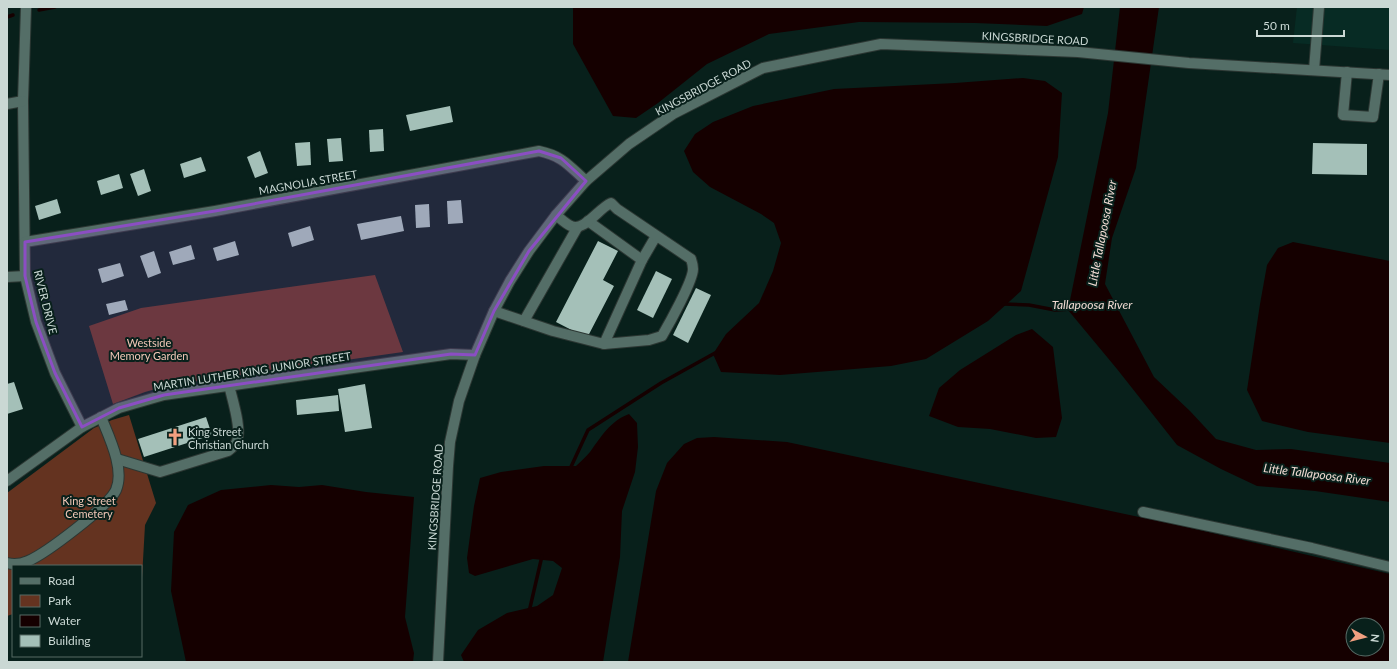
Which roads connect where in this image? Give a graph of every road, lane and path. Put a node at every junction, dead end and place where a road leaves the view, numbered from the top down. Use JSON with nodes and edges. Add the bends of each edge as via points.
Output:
{"nodes":[{"id":1,"x":26,"y":7,"type":"edge"},
{"id":2,"x":1319,"y":7,"type":"edge"},
{"id":3,"x":1314,"y":70,"type":"junction"},
{"id":4,"x":1347,"y":72,"type":"junction"},
{"id":5,"x":1379,"y":74,"type":"junction"},
{"id":6,"x":1390,"y":75,"type":"edge"},
{"id":7,"x":24,"y":101,"type":"junction"},
{"id":8,"x":7,"y":104,"type":"edge"},
{"id":9,"x":586,"y":181,"type":"junction"},
{"id":10,"x":556,"y":215,"type":"junction"},
{"id":11,"x":588,"y":222,"type":"junction"},
{"id":12,"x":577,"y":228,"type":"junction"},
{"id":13,"x":656,"y":236,"type":"junction"},
{"id":14,"x":24,"y":242,"type":"junction"},
{"id":15,"x":642,"y":260,"type":"junction"},
{"id":16,"x":25,"y":276,"type":"junction"},
{"id":17,"x":7,"y":277,"type":"edge"},
{"id":18,"x":494,"y":311,"type":"junction"},
{"id":19,"x":524,"y":321,"type":"junction"},
{"id":20,"x":604,"y":344,"type":"junction"},
{"id":21,"x":475,"y":355,"type":"junction"},
{"id":22,"x":228,"y":385,"type":"junction"},
{"id":23,"x":101,"y":417,"type":"junction"},
{"id":24,"x":82,"y":427,"type":"junction"},
{"id":25,"x":117,"y":460,"type":"junction"},
{"id":26,"x":7,"y":481,"type":"edge"},
{"id":27,"x":1143,"y":512,"type":"dead end"},
{"id":28,"x":7,"y":563,"type":"edge"},
{"id":29,"x":1390,"y":567,"type":"edge"},
{"id":30,"x":438,"y":662,"type":"edge"}],
"edges":[{"from":1,"to":7,"type":"street","name":"RIVER DRIVE"},
{"from":2,"to":3,"type":"street"},
{"from":3,"to":4,"type":"street","name":"KINGSBRIDGE ROAD"},
{"from":3,"to":9,"type":"street","name":"KINGSBRIDGE ROAD","via":[[1189,63],[1078,52],[881,44],[763,68],[673,114],[629,144]]},
{"from":4,"to":5,"type":"street","name":"KINGSBRIDGE ROAD"},
{"from":4,"to":5,"type":"street","via":[[1343,115],[1373,118]]},
{"from":5,"to":6,"type":"street","name":"KINGSBRIDGE ROAD"},
{"from":7,"to":8,"type":"street"},
{"from":7,"to":14,"type":"street","name":"RIVER DRIVE"},
{"from":9,"to":10,"type":"street","name":"KINGSBRIDGE ROAD"},
{"from":9,"to":14,"type":"street","name":"MAGNOLIA STREET","via":[[561,158],[539,151],[222,210]]},
{"from":10,"to":12,"type":"street"},
{"from":10,"to":18,"type":"street","name":"KINGSBRIDGE ROAD","via":[[529,251]]},
{"from":11,"to":12,"type":"street"},
{"from":11,"to":13,"type":"street","via":[[610,203]]},
{"from":11,"to":15,"type":"street"},
{"from":12,"to":19,"type":"street"},
{"from":13,"to":15,"type":"street"},
{"from":13,"to":20,"type":"street","via":[[691,260],[693,270],[689,283],[662,336],[649,340]]},
{"from":14,"to":16,"type":"street","name":"RIVER DRIVE"},
{"from":15,"to":20,"type":"street"},
{"from":16,"to":17,"type":"street"},
{"from":16,"to":24,"type":"street","name":"RIVER DRIVE","via":[[36,322],[55,373]]},
{"from":18,"to":19,"type":"street"},
{"from":18,"to":21,"type":"street","name":"KINGSBRIDGE ROAD"},
{"from":19,"to":20,"type":"street"},
{"from":21,"to":22,"type":"street","name":"MARTIN LUTHER KING JUNIOR STREET","via":[[451,354]]},
{"from":21,"to":30,"type":"street","name":"KINGSBRIDGE ROAD","via":[[459,401],[450,442]]},
{"from":22,"to":23,"type":"street","name":"MARTIN LUTHER KING JUNIOR STREET","via":[[164,395],[137,402]]},
{"from":22,"to":25,"type":"street","via":[[238,433],[234,446],[160,472]]},
{"from":23,"to":24,"type":"street","name":"MARTIN LUTHER KING JUNIOR STREET"},
{"from":23,"to":25,"type":"street"},
{"from":24,"to":26,"type":"street","name":"MARTIN LUTHER KING JUNIOR STREET"},
{"from":25,"to":28,"type":"street","via":[[116,490],[110,500],[48,549],[19,564]]},
{"from":27,"to":29,"type":"street"}]}
